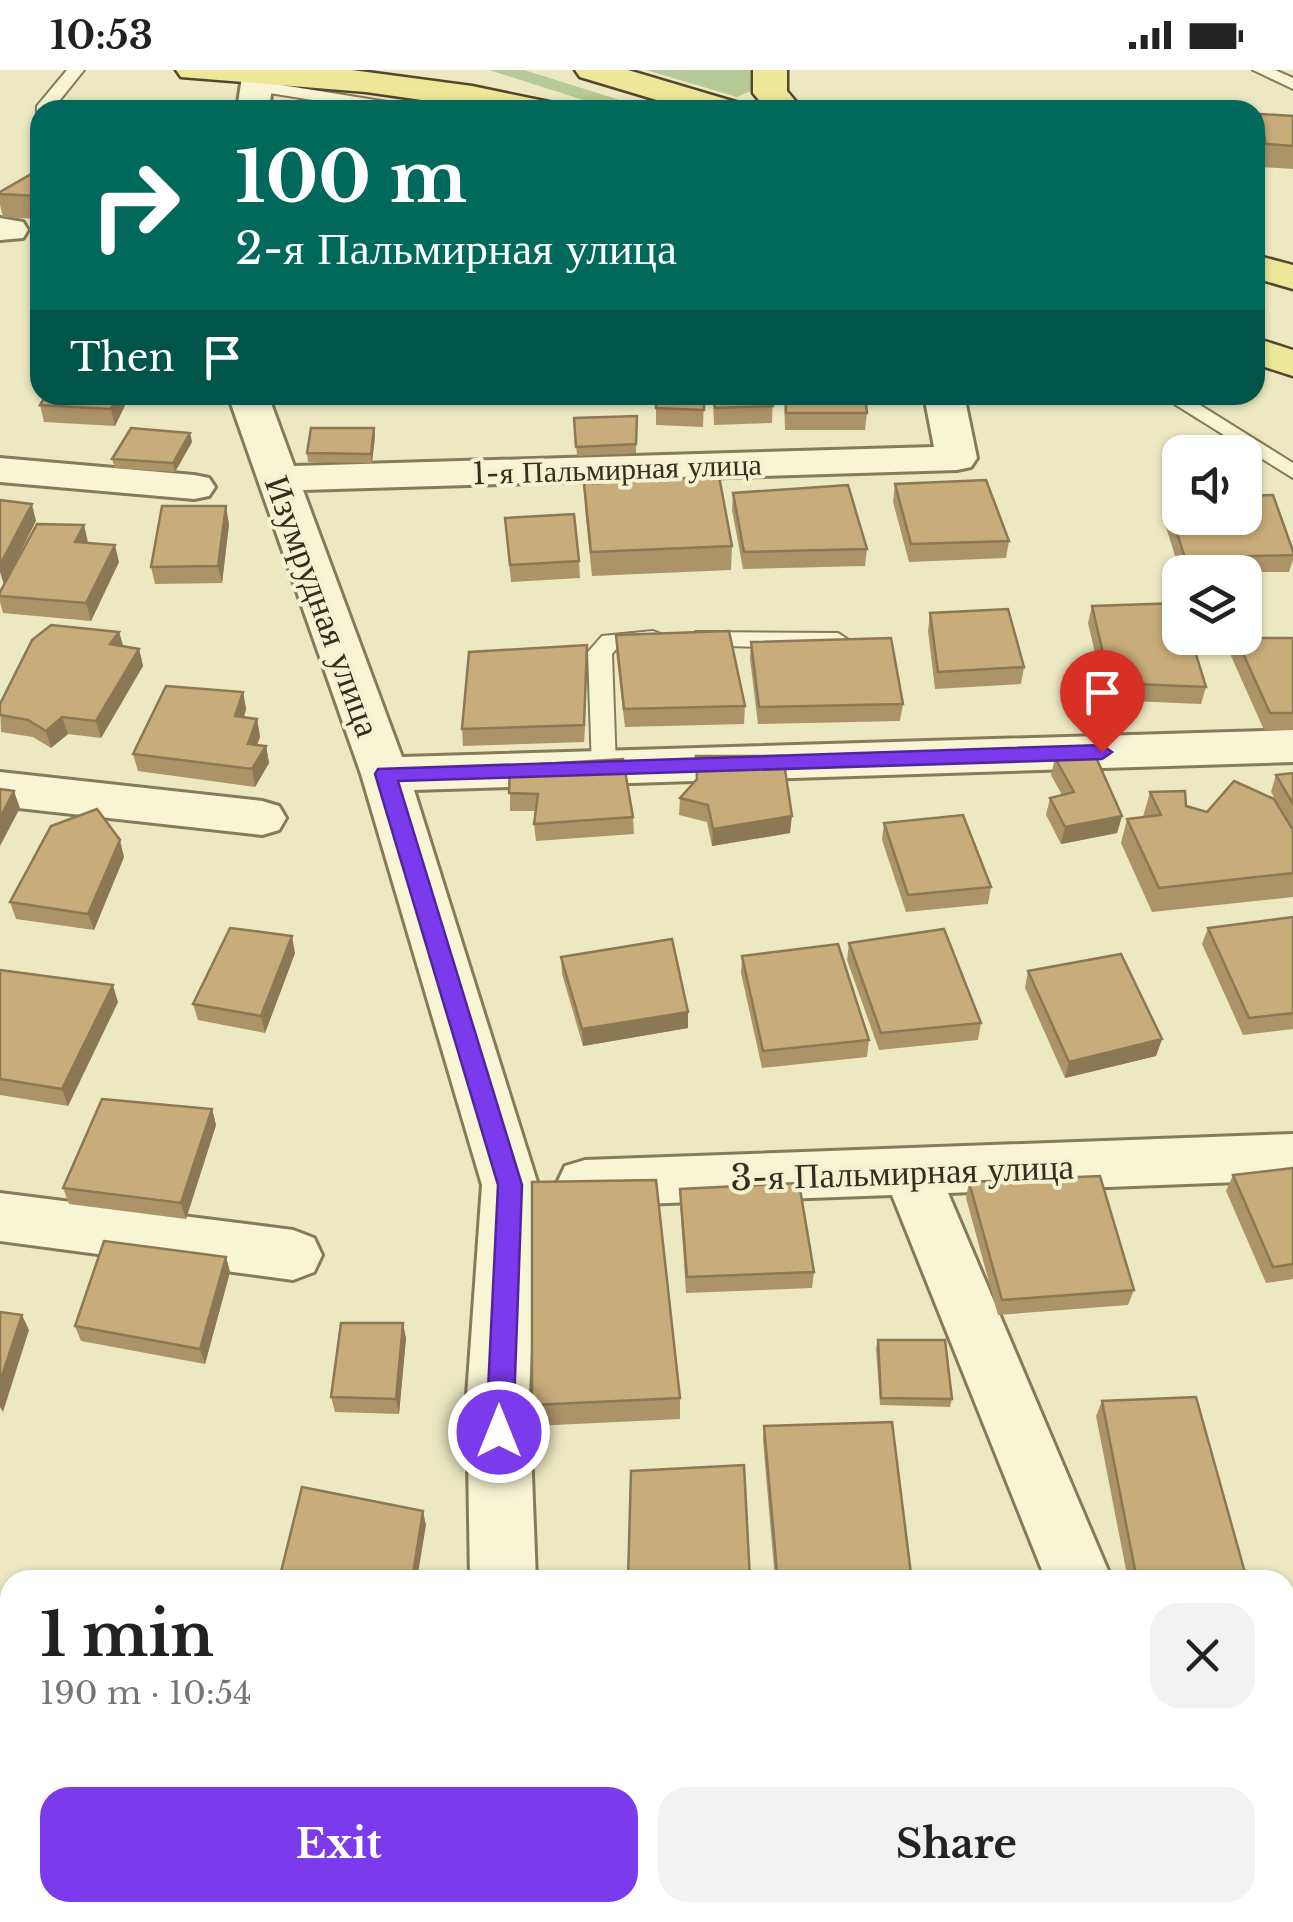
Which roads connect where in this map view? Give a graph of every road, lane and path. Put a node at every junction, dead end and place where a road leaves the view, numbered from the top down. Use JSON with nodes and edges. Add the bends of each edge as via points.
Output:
{"nodes":[{"id":1,"x":76,"y":70,"type":"edge"},
{"id":2,"x":193,"y":70,"type":"edge"},
{"id":3,"x":592,"y":70,"type":"edge"},
{"id":4,"x":770,"y":70,"type":"edge"},
{"id":5,"x":1261,"y":70,"type":"edge"},
{"id":6,"x":1293,"y":84,"type":"edge"},
{"id":7,"x":264,"y":92,"type":"edge"},
{"id":8,"x":51,"y":100,"type":"edge"},
{"id":9,"x":327,"y":100,"type":"edge"},
{"id":10,"x":497,"y":100,"type":"edge"},
{"id":11,"x":693,"y":100,"type":"edge"},
{"id":12,"x":777,"y":100,"type":"edge"},
{"id":13,"x":1265,"y":269,"type":"edge"},
{"id":14,"x":1293,"y":277,"type":"edge"},
{"id":15,"x":1265,"y":354,"type":"edge"},
{"id":16,"x":1293,"y":364,"type":"edge"},
{"id":17,"x":251,"y":405,"type":"edge"},
{"id":18,"x":946,"y":405,"type":"edge"},
{"id":19,"x":1186,"y":405,"type":"edge"},
{"id":20,"x":0,"y":470,"type":"edge"},
{"id":21,"x":1293,"y":472,"type":"edge"},
{"id":22,"x":276,"y":480,"type":"junction"},
{"id":23,"x":194,"y":487,"type":"dead end"},
{"id":24,"x":864,"y":641,"type":"edge"},
{"id":25,"x":1293,"y":746,"type":"edge"},
{"id":26,"x":604,"y":768,"type":"junction"},
{"id":27,"x":386,"y":774,"type":"junction"},
{"id":28,"x":0,"y":789,"type":"edge"},
{"id":29,"x":262,"y":818,"type":"dead end"},
{"id":30,"x":1293,"y":1157,"type":"edge"},
{"id":31,"x":911,"y":1173,"type":"junction"},
{"id":32,"x":510,"y":1185,"type":"junction"},
{"id":33,"x":0,"y":1217,"type":"edge"},
{"id":34,"x":293,"y":1255,"type":"dead end"},
{"id":35,"x":503,"y":1570,"type":"edge"},
{"id":36,"x":1075,"y":1570,"type":"edge"}],
"edges":[{"from":1,"to":8,"type":"lane"},
{"from":2,"to":7,"type":"main road"},
{"from":3,"to":11,"type":"main road"},
{"from":4,"to":12,"type":"main road","via":[[770,92]]},
{"from":5,"to":6,"type":"lane"},
{"from":7,"to":9,"type":"lane"},
{"from":7,"to":10,"type":"main road","via":[[374,80]]},
{"from":13,"to":14,"type":"main road"},
{"from":15,"to":16,"type":"main road"},
{"from":17,"to":22,"type":"street","name":"Изумрудная улица"},
{"from":18,"to":22,"type":"street","name":"1-я Пальмирная улица","via":[[958,458]]},
{"from":19,"to":21,"type":"lane"},
{"from":20,"to":23,"type":"street"},
{"from":22,"to":27,"type":"street","name":"Изумрудная улица"},
{"from":24,"to":26,"type":"lane","via":[[610,641],[600,652]]},
{"from":25,"to":26,"type":"street"},
{"from":26,"to":27,"type":"street"},
{"from":27,"to":32,"type":"street","name":"Изумрудная улица"},
{"from":28,"to":29,"type":"street"},
{"from":30,"to":31,"type":"street","name":"3-я Пальмирная улица"},
{"from":31,"to":32,"type":"street","name":"3-я Пальмирная улица"},
{"from":31,"to":36,"type":"street"},
{"from":32,"to":35,"type":"street","name":"Изумрудная улица","via":[[498,1396]]},
{"from":33,"to":34,"type":"street"}]}
